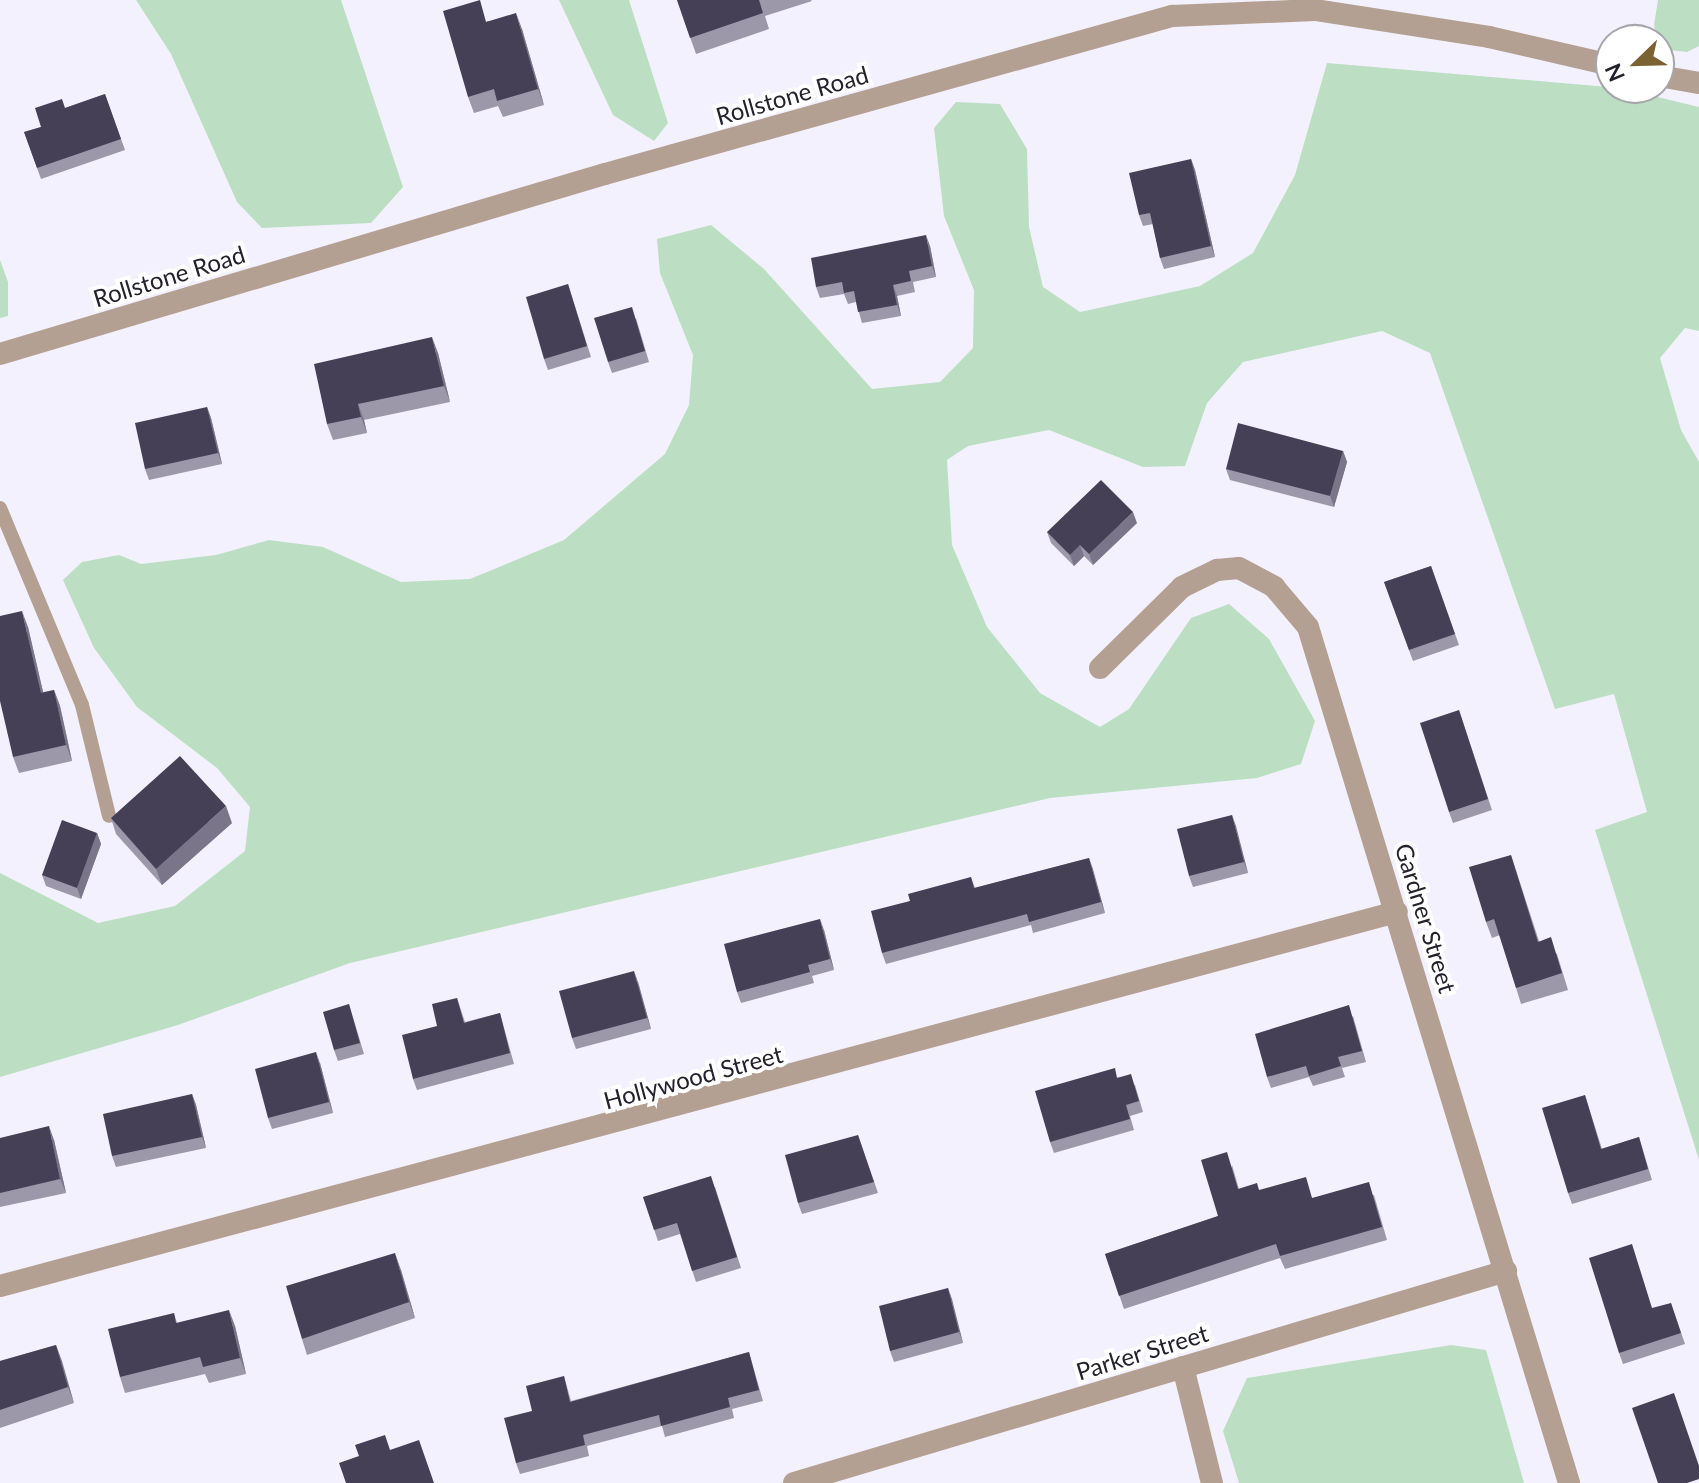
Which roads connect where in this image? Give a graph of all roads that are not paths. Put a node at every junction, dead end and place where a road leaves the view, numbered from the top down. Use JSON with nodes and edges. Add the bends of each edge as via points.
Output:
{"nodes":[{"id":1,"x":1246,"y":5,"type":"edge"},
{"id":2,"x":1595,"y":61,"type":"edge"},
{"id":3,"x":1675,"y":79,"type":"edge"},
{"id":4,"x":1699,"y":83,"type":"edge"},
{"id":5,"x":0,"y":354,"type":"edge"},
{"id":6,"x":0,"y":508,"type":"edge"},
{"id":7,"x":1100,"y":668,"type":"dead end"},
{"id":8,"x":109,"y":816,"type":"edge"},
{"id":9,"x":1397,"y":912,"type":"junction"},
{"id":10,"x":1506,"y":1271,"type":"junction"},
{"id":11,"x":0,"y":1286,"type":"edge"},
{"id":12,"x":1183,"y":1367,"type":"junction"},
{"id":13,"x":795,"y":1483,"type":"edge"},
{"id":14,"x":1212,"y":1483,"type":"edge"},
{"id":15,"x":1569,"y":1483,"type":"edge"}],
"edges":[{"from":1,"to":2,"type":"street","name":"Rollstone Road","via":[[1326,11],[1489,37]]},
{"from":1,"to":5,"type":"street","name":"Rollstone Road","via":[[1172,16],[605,174]]},
{"from":3,"to":4,"type":"street"},
{"from":6,"to":8,"type":"lane","via":[[82,705]]},
{"from":7,"to":9,"type":"street","name":"Gardner Street","via":[[1182,587],[1200,576],[1239,568],[1274,587],[1298,612],[1316,645]]},
{"from":9,"to":10,"type":"street","name":"Gardner Street"},
{"from":9,"to":11,"type":"street","name":"Hollywood Street"},
{"from":10,"to":12,"type":"street","name":"Parker Street"},
{"from":10,"to":15,"type":"street","name":"Gardner Street"},
{"from":12,"to":13,"type":"street","name":"Parker Street"},
{"from":12,"to":14,"type":"street"}]}
